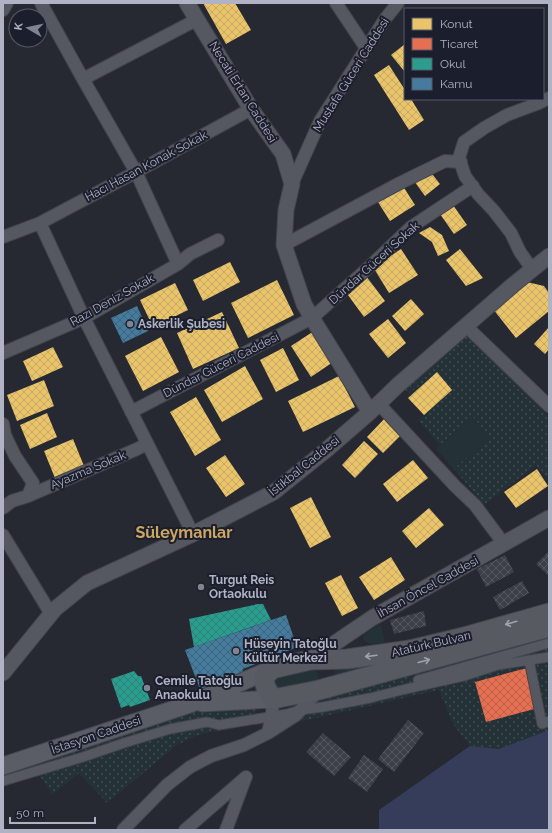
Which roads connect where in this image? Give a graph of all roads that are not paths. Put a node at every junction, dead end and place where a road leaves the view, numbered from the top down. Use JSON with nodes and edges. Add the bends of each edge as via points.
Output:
{"nodes":[{"id":1,"x":7,"y":3,"type":"edge"},
{"id":2,"x":41,"y":3,"type":"edge"},
{"id":3,"x":187,"y":3,"type":"edge"},
{"id":4,"x":336,"y":3,"type":"edge"},
{"id":5,"x":398,"y":3,"type":"edge"},
{"id":6,"x":3,"y":10,"type":"edge"},
{"id":7,"x":198,"y":19,"type":"junction"},
{"id":8,"x":366,"y":48,"type":"junction"},
{"id":9,"x":83,"y":79,"type":"junction"},
{"id":10,"x":549,"y":98,"type":"edge"},
{"id":11,"x":251,"y":109,"type":"junction"},
{"id":12,"x":461,"y":162,"type":"junction"},
{"id":13,"x":136,"y":172,"type":"junction"},
{"id":14,"x":292,"y":184,"type":"junction"},
{"id":15,"x":473,"y":186,"type":"junction"},
{"id":16,"x":40,"y":222,"type":"junction"},
{"id":17,"x":3,"y":237,"type":"edge"},
{"id":18,"x":218,"y":240,"type":"dead end"},
{"id":19,"x":284,"y":246,"type":"junction"},
{"id":20,"x":549,"y":256,"type":"edge"},
{"id":21,"x":178,"y":264,"type":"junction"},
{"id":22,"x":532,"y":269,"type":"junction"},
{"id":23,"x":84,"y":318,"type":"junction"},
{"id":24,"x":312,"y":318,"type":"junction"},
{"id":25,"x":466,"y":326,"type":"junction"},
{"id":26,"x":3,"y":353,"type":"edge"},
{"id":27,"x":549,"y":406,"type":"edge"},
{"id":28,"x":374,"y":408,"type":"junction"},
{"id":29,"x":131,"y":412,"type":"junction"},
{"id":30,"x":3,"y":424,"type":"edge"},
{"id":31,"x":147,"y":444,"type":"junction"},
{"id":32,"x":28,"y":496,"type":"junction"},
{"id":33,"x":3,"y":508,"type":"edge"},
{"id":34,"x":549,"y":518,"type":"edge"},
{"id":35,"x":193,"y":534,"type":"junction"},
{"id":36,"x":3,"y":536,"type":"edge"},
{"id":37,"x":504,"y":544,"type":"junction"},
{"id":38,"x":549,"y":613,"type":"edge"},
{"id":39,"x":51,"y":614,"type":"junction"},
{"id":40,"x":549,"y":627,"type":"edge"},
{"id":41,"x":549,"y":643,"type":"edge"},
{"id":42,"x":549,"y":657,"type":"edge"},
{"id":43,"x":310,"y":660,"type":"junction"},
{"id":44,"x":530,"y":660,"type":"junction"},
{"id":45,"x":272,"y":669,"type":"junction"},
{"id":46,"x":3,"y":673,"type":"edge"},
{"id":47,"x":319,"y":690,"type":"junction"},
{"id":48,"x":190,"y":704,"type":"junction"},
{"id":49,"x":273,"y":708,"type":"junction"},
{"id":50,"x":304,"y":710,"type":"junction"},
{"id":51,"x":549,"y":721,"type":"edge"},
{"id":52,"x":268,"y":733,"type":"junction"},
{"id":53,"x":3,"y":766,"type":"edge"},
{"id":54,"x":3,"y":781,"type":"edge"},
{"id":55,"x":123,"y":830,"type":"edge"},
{"id":56,"x":185,"y":830,"type":"edge"},
{"id":57,"x":226,"y":830,"type":"edge"}],
"edges":[{"from":1,"to":6,"type":"street"},
{"from":2,"to":9,"type":"street"},
{"from":3,"to":7,"type":"street","name":"Necati Ertan Caddesi"},
{"from":4,"to":8,"type":"street"},
{"from":5,"to":8,"type":"street","name":"Mustafa Güceri Caddesi","via":[[384,19]]},
{"from":7,"to":9,"type":"street"},
{"from":7,"to":11,"type":"street","name":"Necati Ertan Caddesi"},
{"from":8,"to":14,"type":"street","name":"Mustafa Güceri Caddesi","via":[[320,121]]},
{"from":9,"to":13,"type":"street"},
{"from":10,"to":12,"type":"street","via":[[507,115],[464,142],[459,158]]},
{"from":11,"to":13,"type":"street","name":"Hacı Hasan Konak Sokak"},
{"from":11,"to":14,"type":"street","name":"Necati Ertan Caddesi","via":[[283,154]]},
{"from":12,"to":15,"type":"street","via":[[465,176]]},
{"from":12,"to":19,"type":"street","via":[[445,161]]},
{"from":13,"to":16,"type":"street","name":"Hacı Hasan Konak Sokak"},
{"from":13,"to":21,"type":"street"},
{"from":14,"to":19,"type":"street","name":"Mustafa Güceri Caddesi","via":[[286,210]]},
{"from":15,"to":22,"type":"street","via":[[511,233]]},
{"from":15,"to":24,"type":"street","name":"Dündar Güceri Sokak","via":[[411,227]]},
{"from":16,"to":17,"type":"street","name":"Hacı Hasan Konak Sokak"},
{"from":16,"to":23,"type":"street"},
{"from":18,"to":21,"type":"street","name":"Razı Deniz Sokak","via":[[190,254]]},
{"from":19,"to":24,"type":"street","name":"Mustafa Güceri Caddesi","via":[[304,304]]},
{"from":20,"to":22,"type":"street","name":"İstikbal Caddesi"},
{"from":21,"to":23,"type":"street","name":"Razı Deniz Sokak"},
{"from":22,"to":25,"type":"street","name":"İstikbal Caddesi"},
{"from":23,"to":26,"type":"street","name":"Razı Deniz Sokak"},
{"from":23,"to":29,"type":"street"},
{"from":24,"to":28,"type":"street","name":"Mustafa Güceri Caddesi"},
{"from":24,"to":29,"type":"street","name":"Dündar Güceri Caddesi"},
{"from":25,"to":27,"type":"street"},
{"from":25,"to":28,"type":"street","name":"İstikbal Caddesi"},
{"from":28,"to":35,"type":"street","name":"İstikbal Caddesi","via":[[274,492]]},
{"from":28,"to":37,"type":"street","via":[[476,505]]},
{"from":29,"to":31,"type":"street"},
{"from":30,"to":32,"type":"street","name":"Ayazma Sokak","via":[[5,436],[33,483]]},
{"from":31,"to":32,"type":"street","name":"Ayazma Sokak"},
{"from":31,"to":35,"type":"street"},
{"from":32,"to":33,"type":"street","name":"Ayazma Sokak"},
{"from":34,"to":37,"type":"street","name":"İhsan Öncel Caddesi"},
{"from":35,"to":39,"type":"street","name":"İstikbal Caddesi","via":[[87,583]]},
{"from":36,"to":39,"type":"street"},
{"from":37,"to":43,"type":"street","name":"İhsan Öncel Caddesi","via":[[372,618]]},
{"from":38,"to":43,"type":"main road","name":"Atatürk Bulvarı","one_way":true,"via":[[410,650],[354,658]]},
{"from":39,"to":46,"type":"street","name":"İstikbal Caddesi"},
{"from":47,"to":40,"type":"main road","name":"Atatürk Bulvarı","one_way":true},
{"from":41,"to":50,"type":"street"},
{"from":42,"to":44,"type":"street"},
{"from":43,"to":45,"type":"main road","name":"Atatürk Bulvarı"},
{"from":43,"to":47,"type":"main road","via":[[324,666],[329,672]]},
{"from":44,"to":50,"type":"street","via":[[498,665],[464,676],[370,698]]},
{"from":44,"to":51,"type":"street","via":[[542,724]]},
{"from":45,"to":48,"type":"main road","name":"İstasyon Caddesi"},
{"from":45,"to":49,"type":"main road","via":[[264,677],[264,683]]},
{"from":47,"to":49,"type":"main road","name":"Atatürk Bulvarı"},
{"from":47,"to":50,"type":"street"},
{"from":48,"to":49,"type":"main road","name":"İstasyon Caddesi"},
{"from":48,"to":53,"type":"main road","name":"İstasyon Caddesi"},
{"from":49,"to":50,"type":"street","via":[[287,714]]},
{"from":49,"to":52,"type":"street"},
{"from":49,"to":54,"type":"street","via":[[219,726],[207,722],[170,729]]},
{"from":50,"to":52,"type":"street"},
{"from":52,"to":55,"type":"street","via":[[190,767],[167,785]]},
{"from":56,"to":57,"type":"street","via":[[246,778]]}]}
